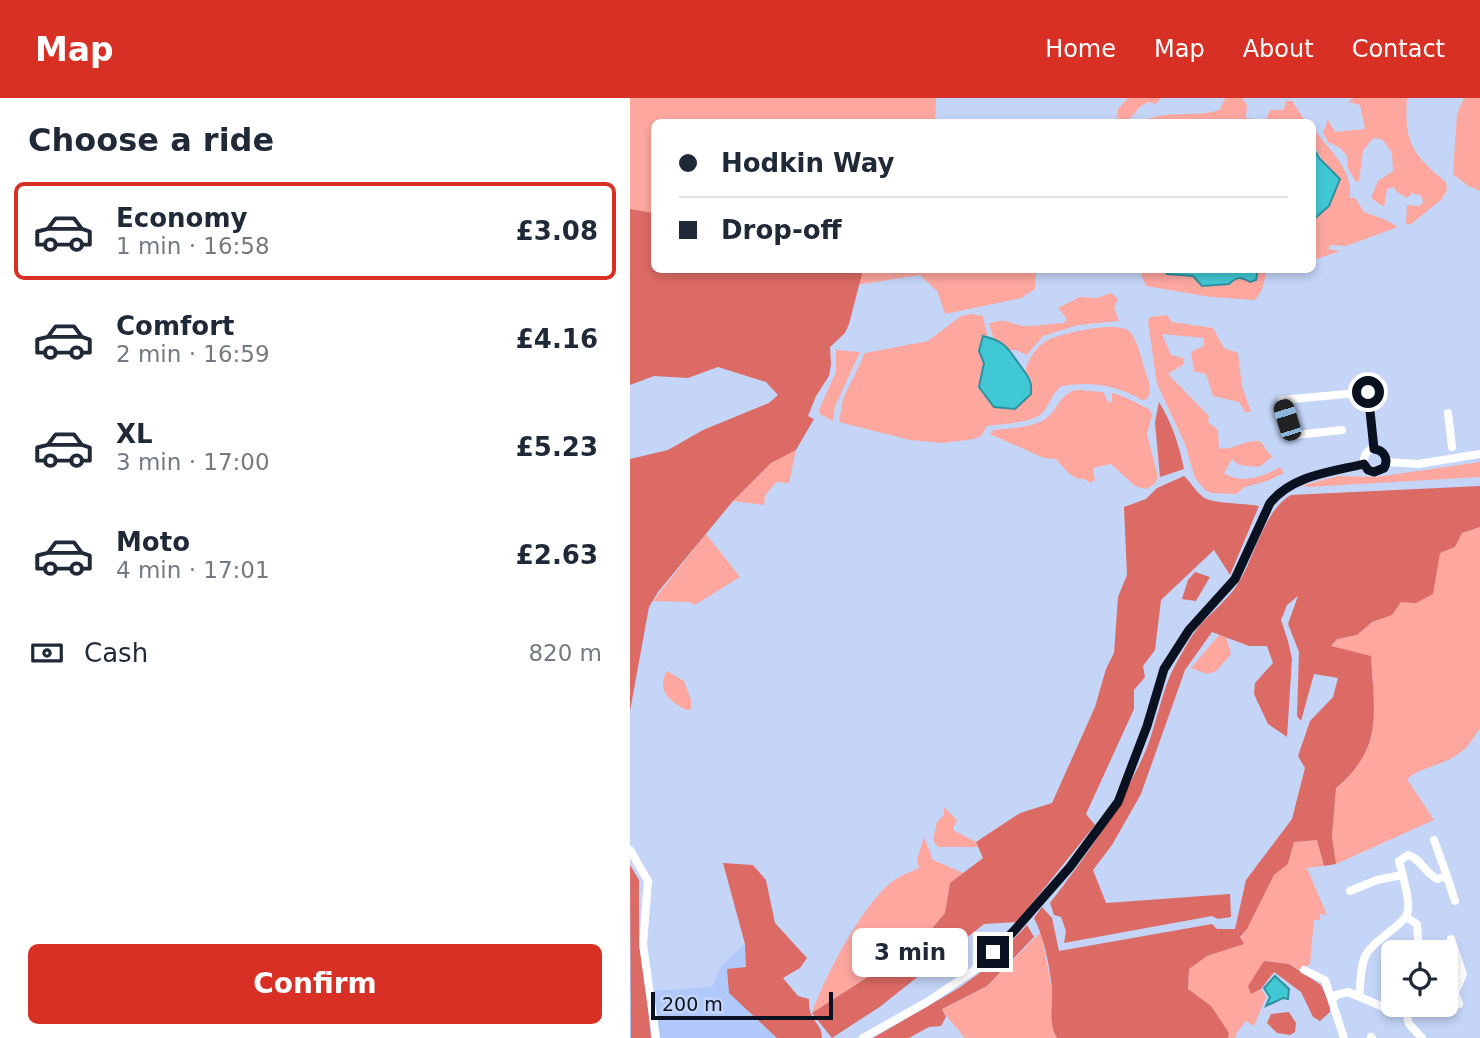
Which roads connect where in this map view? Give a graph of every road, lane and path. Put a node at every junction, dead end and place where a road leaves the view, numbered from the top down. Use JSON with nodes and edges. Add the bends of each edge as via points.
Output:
{"nodes":[{"id":1,"x":1367,"y":380,"type":"dead end"},
{"id":2,"x":1368,"y":392,"type":"junction"},
{"id":3,"x":1448,"y":413,"type":"dead end"},
{"id":4,"x":1342,"y":430,"type":"dead end"},
{"id":5,"x":1452,"y":447,"type":"dead end"},
{"id":6,"x":1374,"y":449,"type":"junction"},
{"id":7,"x":1480,"y":454,"type":"edge"},
{"id":8,"x":1387,"y":462,"type":"junction"},
{"id":9,"x":1364,"y":464,"type":"junction"},
{"id":10,"x":1434,"y":840,"type":"dead end"},
{"id":11,"x":630,"y":850,"type":"edge"},
{"id":12,"x":1402,"y":875,"type":"junction"},
{"id":13,"x":1447,"y":876,"type":"junction"},
{"id":14,"x":1350,"y":891,"type":"dead end"},
{"id":15,"x":1455,"y":901,"type":"dead end"},
{"id":16,"x":1406,"y":917,"type":"junction"},
{"id":17,"x":1418,"y":940,"type":"edge"},
{"id":18,"x":1458,"y":959,"type":"edge"},
{"id":19,"x":1304,"y":970,"type":"dead end"},
{"id":20,"x":1458,"y":986,"type":"edge"},
{"id":21,"x":1359,"y":996,"type":"junction"},
{"id":22,"x":1332,"y":1001,"type":"junction"},
{"id":23,"x":1381,"y":1006,"type":"edge"},
{"id":24,"x":1407,"y":1017,"type":"edge"},
{"id":25,"x":656,"y":1038,"type":"edge"},
{"id":26,"x":863,"y":1038,"type":"edge"},
{"id":27,"x":1344,"y":1038,"type":"edge"},
{"id":28,"x":1422,"y":1038,"type":"edge"}],
"edges":[{"from":1,"to":2,"type":"street"},
{"from":2,"to":4,"type":"street","via":[[1282,400],[1296,435]]},
{"from":2,"to":6,"type":"street"},
{"from":3,"to":5,"type":"street"},
{"from":6,"to":8,"type":"street","via":[[1383,452]]},
{"from":6,"to":9,"type":"street","via":[[1365,454]]},
{"from":7,"to":8,"type":"street","via":[[1418,464]]},
{"from":8,"to":9,"type":"street","via":[[1378,472]]},
{"from":9,"to":26,"type":"street","via":[[1294,483],[1270,503],[1235,579],[1189,630],[1164,669],[1118,802],[1070,867],[973,971]]},
{"from":10,"to":13,"type":"street"},
{"from":11,"to":25,"type":"street","via":[[648,881],[643,944]]},
{"from":12,"to":13,"type":"street","via":[[1399,861],[1408,855],[1417,858],[1429,874]]},
{"from":12,"to":14,"type":"street"},
{"from":12,"to":16,"type":"street","via":[[1409,909]]},
{"from":13,"to":15,"type":"street"},
{"from":16,"to":17,"type":"street","via":[[1417,924]]},
{"from":16,"to":21,"type":"street","via":[[1378,938],[1365,956]]},
{"from":18,"to":20,"type":"street","via":[[1463,974]]},
{"from":19,"to":22,"type":"street","via":[[1325,980]]},
{"from":21,"to":22,"type":"street","via":[[1348,992]]},
{"from":21,"to":23,"type":"street"},
{"from":22,"to":27,"type":"street"},
{"from":24,"to":28,"type":"street"}]}
